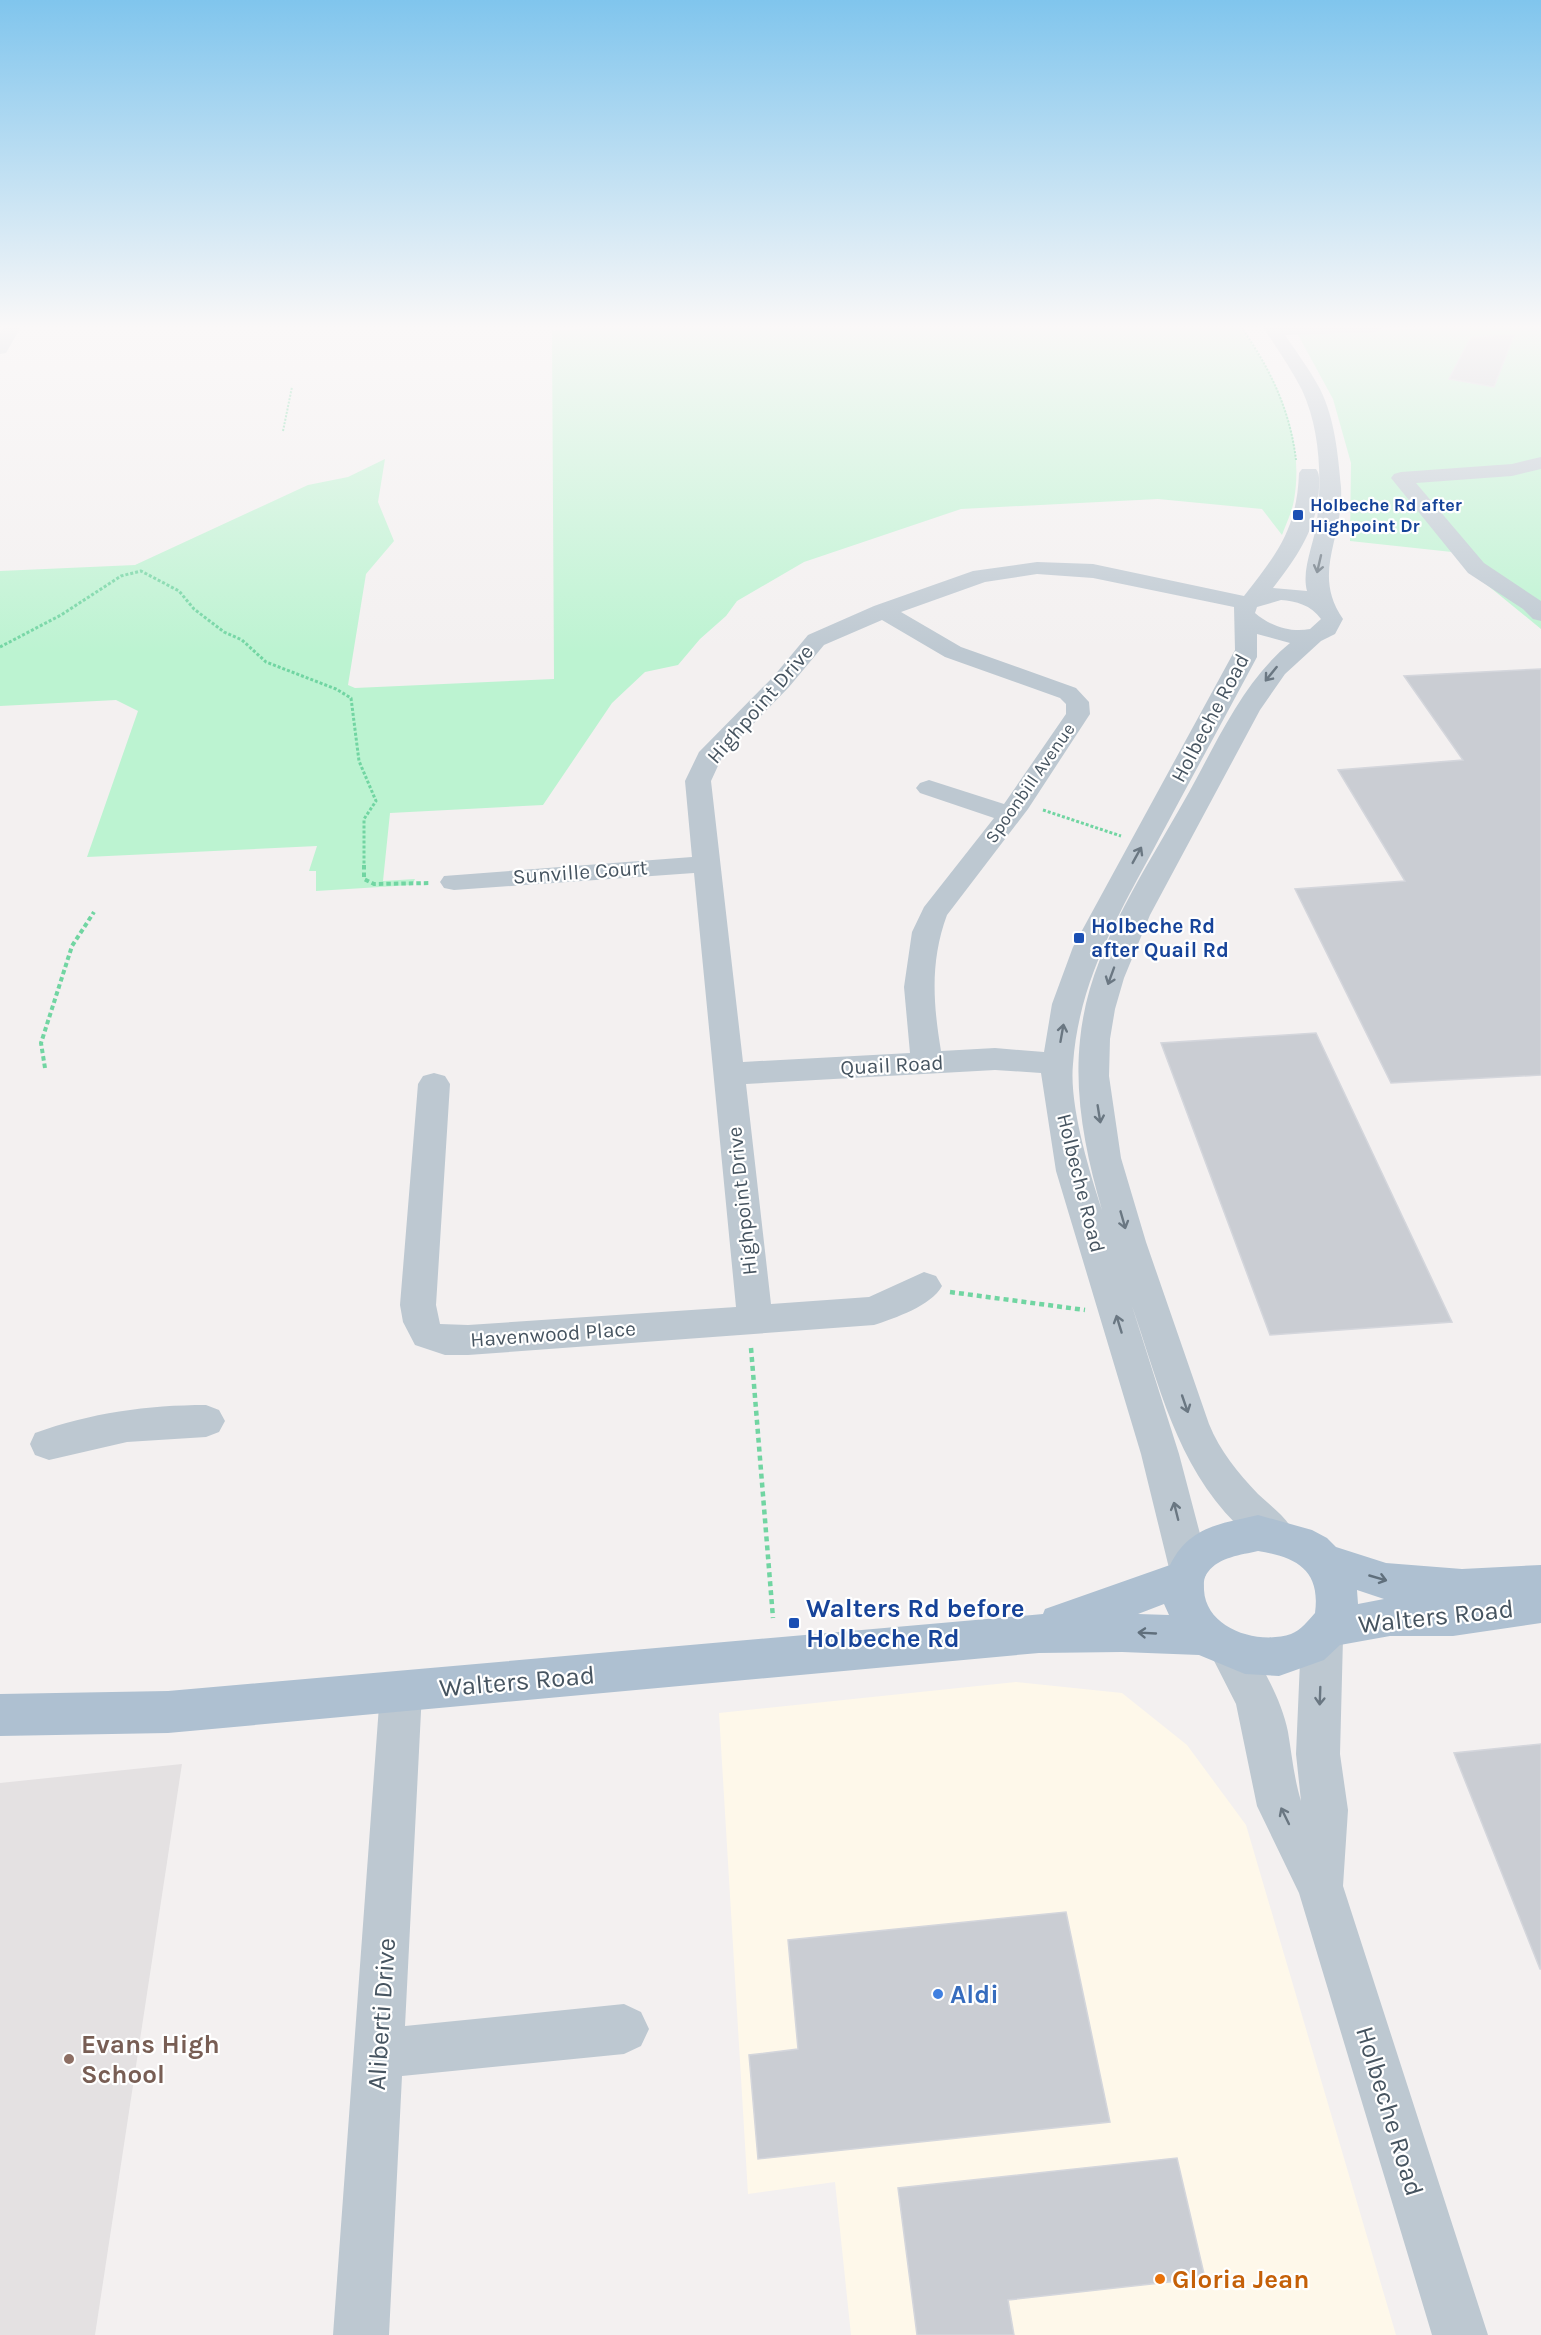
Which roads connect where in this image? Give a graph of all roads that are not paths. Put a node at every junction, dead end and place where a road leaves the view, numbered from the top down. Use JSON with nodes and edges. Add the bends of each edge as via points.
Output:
{"nodes":[{"id":1,"x":1306,"y":436,"type":"edge"},
{"id":2,"x":1325,"y":436,"type":"edge"},
{"id":3,"x":1541,"y":463,"type":"edge"},
{"id":4,"x":1248,"y":606,"type":"junction"},
{"id":5,"x":882,"y":611,"type":"junction"},
{"id":6,"x":1541,"y":614,"type":"edge"},
{"id":7,"x":1321,"y":623,"type":"junction"},
{"id":8,"x":930,"y":788,"type":"dead end"},
{"id":9,"x":1015,"y":809,"type":"junction"},
{"id":10,"x":707,"y":864,"type":"junction"},
{"id":11,"x":454,"y":882,"type":"road end"},
{"id":12,"x":927,"y":1063,"type":"junction"},
{"id":13,"x":1057,"y":1064,"type":"junction"},
{"id":14,"x":727,"y":1074,"type":"junction"},
{"id":15,"x":434,"y":1084,"type":"dead end"},
{"id":16,"x":924,"y":1286,"type":"road end"},
{"id":17,"x":752,"y":1320,"type":"junction"},
{"id":18,"x":206,"y":1421,"type":"dead end"},
{"id":19,"x":49,"y":1444,"type":"dead end"},
{"id":20,"x":1276,"y":1536,"type":"junction"},
{"id":21,"x":1322,"y":1561,"type":"junction"},
{"id":22,"x":1185,"y":1574,"type":"junction"},
{"id":23,"x":1541,"y":1584,"type":"edge"},
{"id":24,"x":1541,"y":1605,"type":"edge"},
{"id":25,"x":1033,"y":1632,"type":"junction"},
{"id":26,"x":1326,"y":1633,"type":"junction"},
{"id":27,"x":1217,"y":1643,"type":"junction"},
{"id":28,"x":401,"y":1692,"type":"junction"},
{"id":29,"x":0,"y":1715,"type":"edge"},
{"id":30,"x":1320,"y":1887,"type":"junction"},
{"id":31,"x":624,"y":2029,"type":"dead end"},
{"id":32,"x":378,"y":2054,"type":"junction"},
{"id":33,"x":361,"y":2335,"type":"edge"},
{"id":34,"x":1460,"y":2335,"type":"edge"}],
"edges":[{"from":1,"to":4,"type":"street","via":[[1308,506],[1298,539]]},
{"from":2,"to":7,"type":"street","one_way":true,"via":[[1331,490],[1316,577]]},
{"from":3,"to":6,"type":"street","via":[[1512,470],[1401,478],[1476,568]]},
{"from":4,"to":5,"type":"street","name":"Highpoint Drive","via":[[1093,571],[1037,568],[981,576]]},
{"from":4,"to":7,"type":"street","via":[[1273,594],[1299,596],[1311,600]]},
{"from":4,"to":7,"type":"street","via":[[1260,629],[1273,633],[1301,637]]},
{"from":13,"to":4,"type":"street","name":"Holbeche Road","one_way":true,"via":[[1067,1004],[1087,947],[1245,657]]},
{"from":5,"to":9,"type":"street","name":"Spoonbill Avenue","via":[[953,652],[1056,687],[1076,699],[1078,714]]},
{"from":5,"to":10,"type":"street","name":"Highpoint Drive","via":[[816,640],[712,752],[698,781]]},
{"from":7,"to":20,"type":"street","name":"Holbeche Road","one_way":true,"via":[[1264,683],[1140,908],[1100,1010],[1093,1064],[1107,1163],[1136,1263],[1198,1443],[1229,1490]]},
{"from":8,"to":9,"type":"street"},
{"from":9,"to":12,"type":"street","name":"Spoonbill Avenue","via":[[934,913],[927,929],[917,973],[917,993]]},
{"from":10,"to":11,"type":"street","name":"Sunville Court"},
{"from":10,"to":14,"type":"street","name":"Highpoint Drive"},
{"from":12,"to":13,"type":"street","name":"Quail Road","via":[[995,1059]]},
{"from":12,"to":14,"type":"street","name":"Quail Road"},
{"from":22,"to":13,"type":"street","name":"Holbeche Road","one_way":true,"via":[[1160,1454],[1073,1171],[1057,1085]]},
{"from":14,"to":17,"type":"street","name":"Highpoint Drive"},
{"from":15,"to":17,"type":"street","name":"Havenwood Place","via":[[418,1305],[428,1335],[468,1340]]},
{"from":16,"to":17,"type":"street","name":"Havenwood Place","via":[[874,1311]]},
{"from":18,"to":19,"type":"street","via":[[161,1420],[94,1431]]},
{"from":20,"to":21,"type":"main road","via":[[1311,1549]]},
{"from":20,"to":22,"type":"main road","via":[[1235,1535],[1214,1542],[1197,1554]]},
{"from":21,"to":23,"type":"main road","name":"Walters Road","one_way":true,"via":[[1386,1581],[1462,1588]]},
{"from":21,"to":26,"type":"main road","via":[[1336,1582],[1339,1606]]},
{"from":22,"to":25,"type":"main road","name":"Walters Road"},
{"from":22,"to":27,"type":"main road","via":[[1182,1599],[1190,1618]]},
{"from":24,"to":26,"type":"main road","name":"Walters Road","via":[[1453,1617],[1390,1617]]},
{"from":27,"to":25,"type":"main road","name":"Walters Road","one_way":true,"via":[[1109,1630]]},
{"from":25,"to":28,"type":"main road","name":"Walters Road"},
{"from":26,"to":27,"type":"main road","via":[[1302,1650],[1279,1656],[1253,1656]]},
{"from":26,"to":30,"type":"street","name":"Holbeche Road","one_way":true,"via":[[1318,1755],[1325,1810]]},
{"from":30,"to":27,"type":"street","name":"Holbeche Road","one_way":true,"via":[[1280,1806],[1256,1698]]},
{"from":28,"to":29,"type":"main road","name":"Walters Road","via":[[168,1712]]},
{"from":28,"to":32,"type":"street","name":"Aliberti Drive"},
{"from":30,"to":34,"type":"street","name":"Holbeche Road"},
{"from":31,"to":32,"type":"street"},
{"from":32,"to":33,"type":"street","name":"Aliberti Drive"}]}
